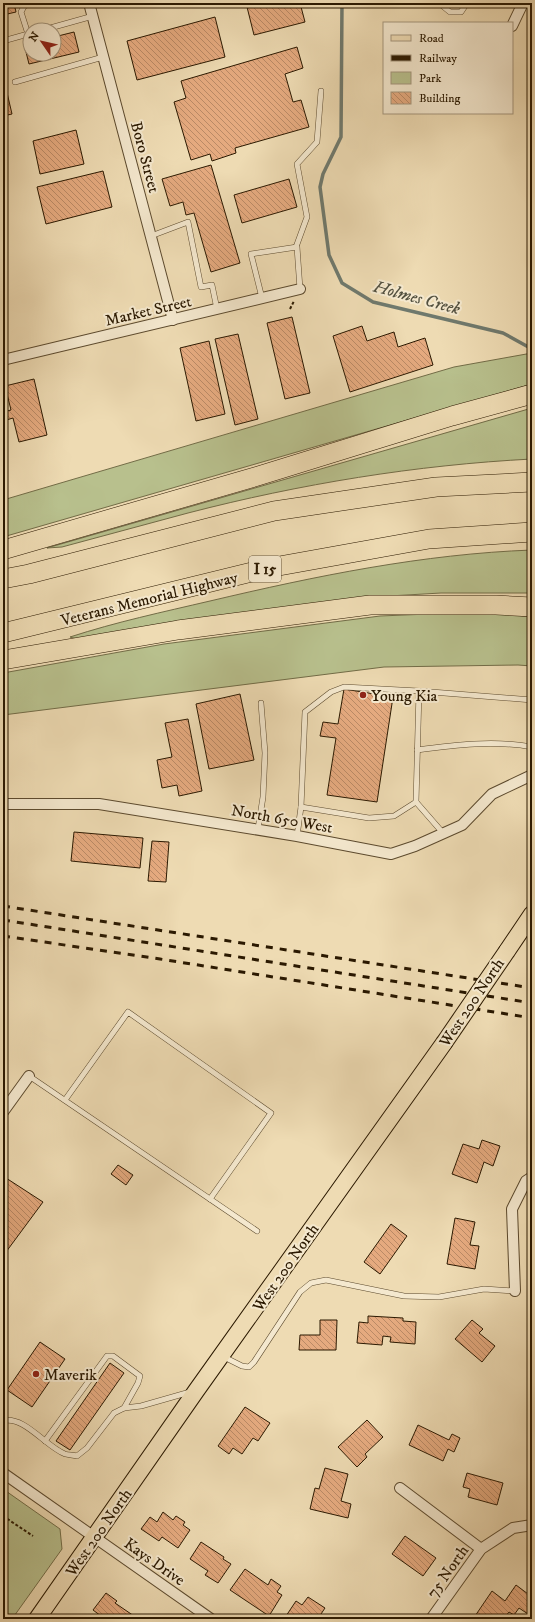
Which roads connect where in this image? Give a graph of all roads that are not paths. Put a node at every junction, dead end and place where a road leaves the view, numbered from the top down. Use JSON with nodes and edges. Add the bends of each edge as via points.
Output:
{"nodes":[{"id":1,"x":27,"y":3,"type":"edge"},
{"id":2,"x":89,"y":3,"type":"edge"},
{"id":3,"x":439,"y":3,"type":"edge"},
{"id":4,"x":467,"y":3,"type":"edge"},
{"id":5,"x":523,"y":3,"type":"edge"},
{"id":6,"x":93,"y":16,"type":"junction"},
{"id":7,"x":25,"y":22,"type":"edge"},
{"id":8,"x":513,"y":24,"type":"edge"},
{"id":9,"x":62,"y":25,"type":"edge"},
{"id":10,"x":22,"y":36,"type":"edge"},
{"id":11,"x":3,"y":42,"type":"edge"},
{"id":12,"x":103,"y":57,"type":"junction"},
{"id":13,"x":15,"y":82,"type":"dead end"},
{"id":14,"x":321,"y":91,"type":"dead end"},
{"id":15,"x":151,"y":236,"type":"junction"},
{"id":16,"x":296,"y":247,"type":"junction"},
{"id":17,"x":300,"y":289,"type":"joint"},
{"id":18,"x":262,"y":298,"type":"junction"},
{"id":19,"x":217,"y":309,"type":"junction"},
{"id":20,"x":173,"y":320,"type":"junction"},
{"id":21,"x":3,"y":358,"type":"edge"},
{"id":22,"x":532,"y":394,"type":"edge"},
{"id":23,"x":532,"y":482,"type":"edge"},
{"id":24,"x":532,"y":532,"type":"edge"},
{"id":25,"x":3,"y":550,"type":"edge"},
{"id":26,"x":3,"y":579,"type":"edge"},
{"id":27,"x":532,"y":607,"type":"edge"},
{"id":28,"x":3,"y":633,"type":"edge"},
{"id":29,"x":3,"y":660,"type":"edge"},
{"id":30,"x":418,"y":691,"type":"junction"},
{"id":31,"x":532,"y":700,"type":"edge"},
{"id":32,"x":261,"y":702,"type":"dead end"},
{"id":33,"x":532,"y":747,"type":"edge"},
{"id":34,"x":417,"y":750,"type":"junction"},
{"id":35,"x":532,"y":775,"type":"edge"},
{"id":36,"x":416,"y":802,"type":"junction"},
{"id":37,"x":3,"y":804,"type":"edge"},
{"id":38,"x":301,"y":807,"type":"junction"},
{"id":39,"x":258,"y":829,"type":"junction"},
{"id":40,"x":443,"y":833,"type":"junction"},
{"id":41,"x":298,"y":836,"type":"junction"},
{"id":42,"x":532,"y":914,"type":"edge"},
{"id":43,"x":29,"y":1076,"type":"joint"},
{"id":44,"x":65,"y":1100,"type":"junction"},
{"id":45,"x":3,"y":1112,"type":"edge"},
{"id":46,"x":529,"y":1179,"type":"edge"},
{"id":47,"x":210,"y":1199,"type":"junction"},
{"id":48,"x":256,"y":1231,"type":"dead end"},
{"id":49,"x":515,"y":1291,"type":"joint"},
{"id":50,"x":221,"y":1356,"type":"junction"},
{"id":51,"x":196,"y":1391,"type":"junction"},
{"id":52,"x":124,"y":1408,"type":"junction"},
{"id":53,"x":3,"y":1421,"type":"edge"},
{"id":54,"x":46,"y":1441,"type":"junction"},
{"id":55,"x":3,"y":1473,"type":"edge"},
{"id":56,"x":400,"y":1488,"type":"dead end"},
{"id":57,"x":532,"y":1525,"type":"edge"},
{"id":58,"x":94,"y":1537,"type":"junction"},
{"id":59,"x":481,"y":1549,"type":"junction"},
{"id":60,"x":37,"y":1619,"type":"edge"},
{"id":61,"x":212,"y":1619,"type":"edge"},
{"id":62,"x":431,"y":1619,"type":"edge"}],
"edges":[{"from":1,"to":7,"type":"lane","via":[[21,12]]},
{"from":2,"to":6,"type":"street","name":"Boro Street"},
{"from":3,"to":4,"type":"lane","via":[[450,12],[461,12]]},
{"from":5,"to":8,"type":"street"},
{"from":6,"to":9,"type":"lane"},
{"from":6,"to":12,"type":"street","name":"Boro Street"},
{"from":10,"to":11,"type":"lane"},
{"from":12,"to":13,"type":"lane"},
{"from":12,"to":15,"type":"street","name":"Boro Street"},
{"from":14,"to":16,"type":"lane","via":[[317,142],[297,164],[307,217]]},
{"from":15,"to":19,"type":"lane","via":[[188,222],[201,287],[212,285]]},
{"from":15,"to":20,"type":"street","name":"Boro Street"},
{"from":16,"to":17,"type":"lane"},
{"from":16,"to":18,"type":"lane","via":[[251,254]]},
{"from":17,"to":18,"type":"street","name":"Market Street"},
{"from":18,"to":19,"type":"street","name":"Market Street"},
{"from":19,"to":20,"type":"street","name":"Market Street"},
{"from":20,"to":21,"type":"street","name":"Market Street"},
{"from":22,"to":25,"type":"highway"},
{"from":23,"to":26,"type":"highway","via":[[436,488],[274,511]]},
{"from":24,"to":28,"type":"highway","name":"Veterans Memorial Highway","number":"I 15","via":[[429,539],[268,568]]},
{"from":27,"to":29,"type":"highway","via":[[370,605],[178,630]]},
{"from":30,"to":31,"type":"lane"},
{"from":30,"to":34,"type":"lane"},
{"from":30,"to":38,"type":"lane","via":[[344,686],[331,692],[305,712]]},
{"from":32,"to":39,"type":"lane","via":[[265,753],[263,797]]},
{"from":33,"to":34,"type":"lane","via":[[516,744],[464,744]]},
{"from":34,"to":36,"type":"lane"},
{"from":35,"to":40,"type":"street","name":"North 650 West","via":[[492,794],[462,825]]},
{"from":36,"to":38,"type":"lane","via":[[394,816],[369,818]]},
{"from":36,"to":40,"type":"lane"},
{"from":37,"to":39,"type":"street","name":"North 650 West","via":[[100,804]]},
{"from":38,"to":41,"type":"lane"},
{"from":39,"to":41,"type":"street","name":"North 650 West"},
{"from":40,"to":41,"type":"street","name":"North 650 West","via":[[391,854]]},
{"from":42,"to":50,"type":"main road","name":"West 200 North","bridge":true,"via":[[444,1043]]},
{"from":43,"to":44,"type":"lane"},
{"from":43,"to":45,"type":"street"},
{"from":44,"to":47,"type":"lane"},
{"from":44,"to":47,"type":"lane","via":[[128,1012],[271,1113]]},
{"from":46,"to":49,"type":"street","via":[[512,1209]]},
{"from":47,"to":48,"type":"lane"},
{"from":49,"to":50,"type":"lane","via":[[484,1289],[439,1298],[404,1296],[326,1280],[311,1283],[300,1292],[249,1367]]},
{"from":50,"to":51,"type":"main road","name":"West 200 North"},
{"from":51,"to":52,"type":"lane"},
{"from":51,"to":58,"type":"main road","name":"West 200 North"},
{"from":52,"to":54,"type":"lane","via":[[114,1413],[87,1448],[77,1456],[64,1454]]},
{"from":52,"to":54,"type":"lane","via":[[140,1376],[113,1356],[107,1356]]},
{"from":53,"to":54,"type":"lane","via":[[22,1424]]},
{"from":55,"to":58,"type":"street","name":"Kays Drive"},
{"from":56,"to":59,"type":"street"},
{"from":57,"to":59,"type":"street","name":"75 North","via":[[514,1528]]},
{"from":58,"to":60,"type":"main road","name":"West 200 North"},
{"from":58,"to":61,"type":"street","name":"Kays Drive"},
{"from":59,"to":62,"type":"street","name":"75 North"}]}
